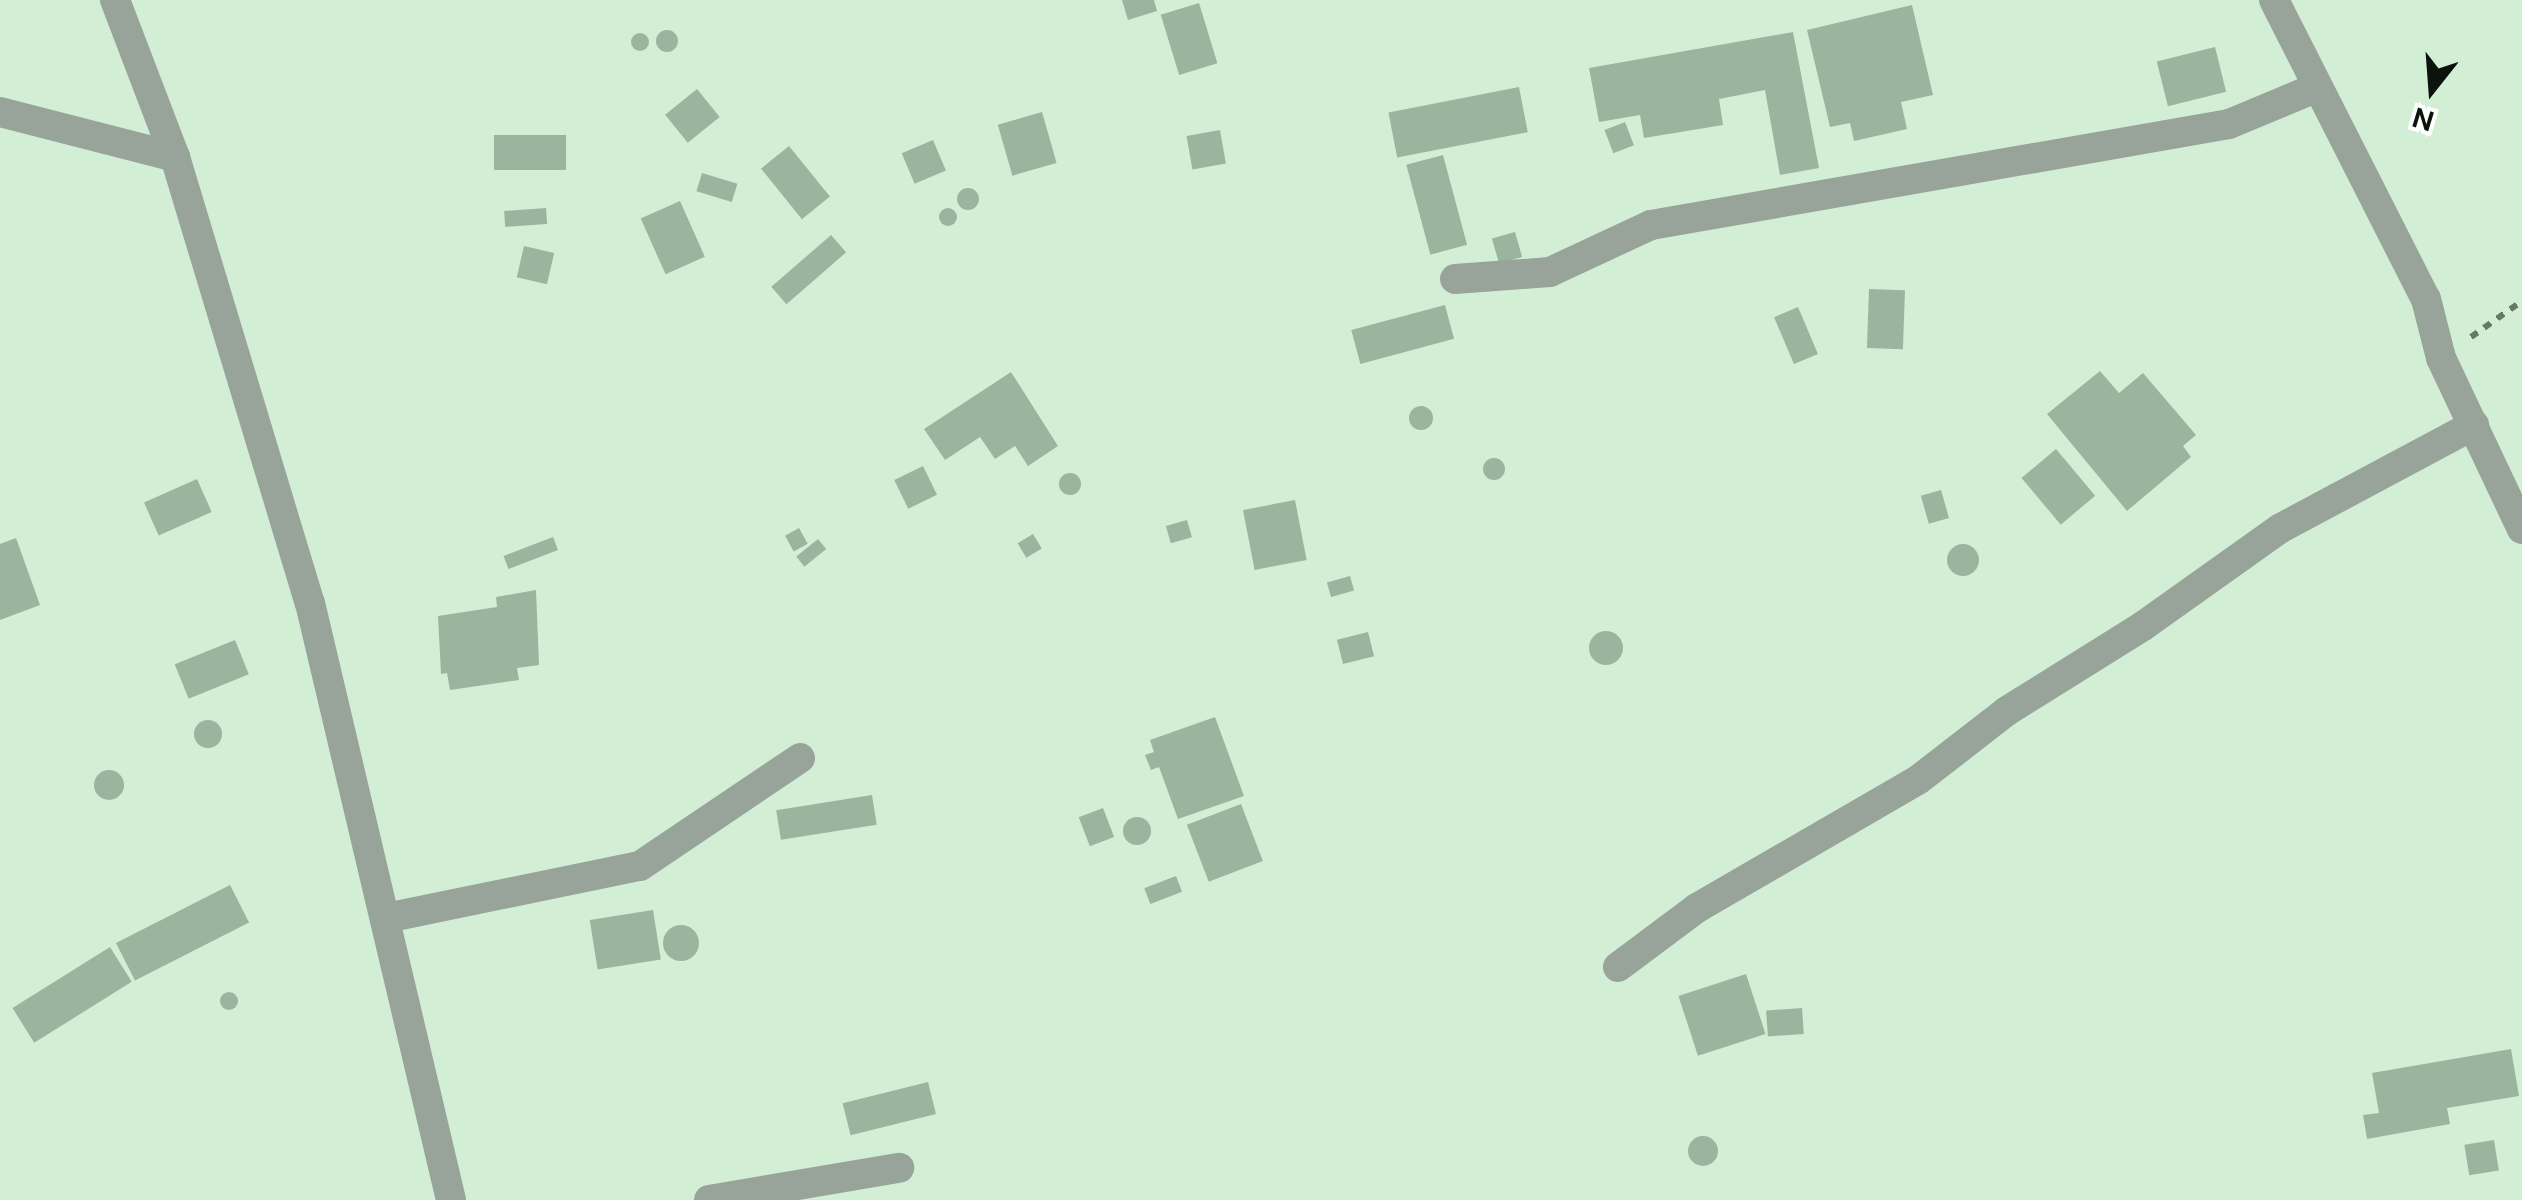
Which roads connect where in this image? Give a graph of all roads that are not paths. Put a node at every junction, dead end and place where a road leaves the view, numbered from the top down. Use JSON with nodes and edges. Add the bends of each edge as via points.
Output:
{"nodes":[{"id":1,"x":115,"y":0,"type":"edge"},
{"id":2,"x":2274,"y":0,"type":"edge"},
{"id":3,"x":2318,"y":87,"type":"junction"},
{"id":4,"x":0,"y":112,"type":"edge"},
{"id":5,"x":175,"y":157,"type":"junction"},
{"id":6,"x":1455,"y":279,"type":"dead end"},
{"id":7,"x":2474,"y":424,"type":"junction"},
{"id":8,"x":2522,"y":529,"type":"edge"},
{"id":9,"x":800,"y":758,"type":"dead end"},
{"id":10,"x":386,"y":918,"type":"junction"},
{"id":11,"x":1618,"y":967,"type":"dead end"},
{"id":12,"x":899,"y":1168,"type":"dead end"},
{"id":13,"x":451,"y":1200,"type":"edge"},
{"id":14,"x":709,"y":1200,"type":"edge"}],
"edges":[{"from":1,"to":5,"type":"street"},
{"from":2,"to":3,"type":"street"},
{"from":3,"to":6,"type":"street","via":[[2228,124],[1651,225],[1550,272]]},
{"from":3,"to":7,"type":"street","via":[[2426,299],[2441,358]]},
{"from":4,"to":5,"type":"street"},
{"from":5,"to":10,"type":"street","via":[[310,602]]},
{"from":7,"to":8,"type":"street"},
{"from":7,"to":11,"type":"street","via":[[2281,528],[2007,711],[1918,780],[1697,908]]},
{"from":9,"to":10,"type":"street","via":[[640,866]]},
{"from":10,"to":13,"type":"street"},
{"from":12,"to":14,"type":"street"}]}
